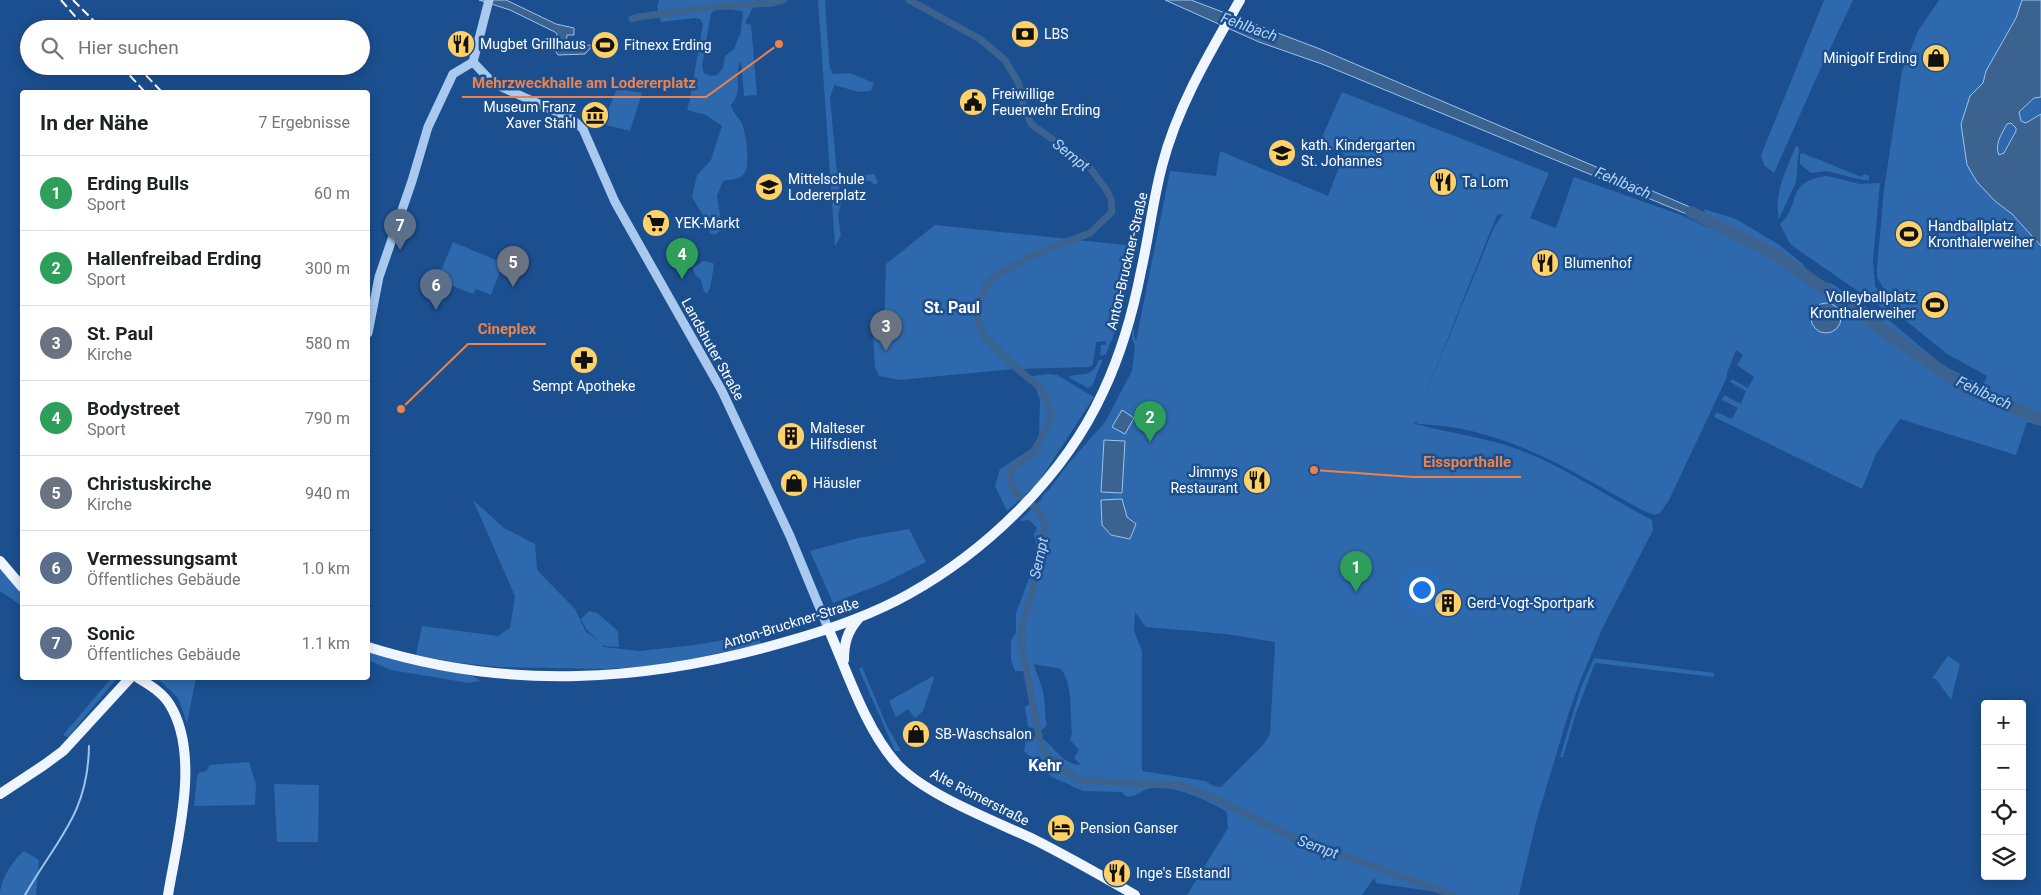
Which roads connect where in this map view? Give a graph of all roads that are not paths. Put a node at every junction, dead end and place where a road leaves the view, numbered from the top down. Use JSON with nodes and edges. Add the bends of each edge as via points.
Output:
{"nodes":[{"id":1,"x":1238,"y":2,"type":"edge"},
{"id":2,"x":488,"y":3,"type":"edge"},
{"id":3,"x":473,"y":62,"type":"junction"},
{"id":4,"x":370,"y":323,"type":"edge"},
{"id":5,"x":0,"y":561,"type":"edge"},
{"id":6,"x":20,"y":585,"type":"edge"},
{"id":7,"x":859,"y":618,"type":"junction"},
{"id":8,"x":828,"y":628,"type":"junction"},
{"id":9,"x":370,"y":648,"type":"edge"},
{"id":10,"x":844,"y":663,"type":"junction"},
{"id":11,"x":128,"y":680,"type":"edge"},
{"id":12,"x":141,"y":680,"type":"edge"},
{"id":13,"x":0,"y":794,"type":"edge"},
{"id":14,"x":168,"y":895,"type":"edge"},
{"id":15,"x":1135,"y":895,"type":"edge"}],
"edges":[{"from":1,"to":7,"type":"main road","name":"Anton-Bruckner-Straße","via":[[1185,103],[1167,150],[1134,301],[1103,394],[1084,428],[1034,494],[991,537],[908,595]]},
{"from":2,"to":3,"type":"street"},
{"from":3,"to":4,"type":"street","via":[[453,74],[428,127],[379,277]]},
{"from":3,"to":8,"type":"street","name":"Landshuter Straße","via":[[493,83],[572,119],[583,129],[615,202],[722,391],[790,536]]},
{"from":5,"to":6,"type":"main road"},
{"from":7,"to":8,"type":"main road","name":"Anton-Bruckner-Straße"},
{"from":7,"to":10,"type":"main road","via":[[844,644]]},
{"from":8,"to":9,"type":"main road","name":"Anton-Bruckner-Straße","via":[[736,656],[656,670],[596,675],[487,673]]},
{"from":8,"to":10,"type":"main road","name":"Alte Römerstraße"},
{"from":10,"to":15,"type":"main road","name":"Alte Römerstraße","via":[[878,738],[912,778]]},
{"from":11,"to":13,"type":"main road","via":[[63,750]]},
{"from":12,"to":14,"type":"main road","via":[[163,695],[170,705],[184,752],[182,804]]}]}
